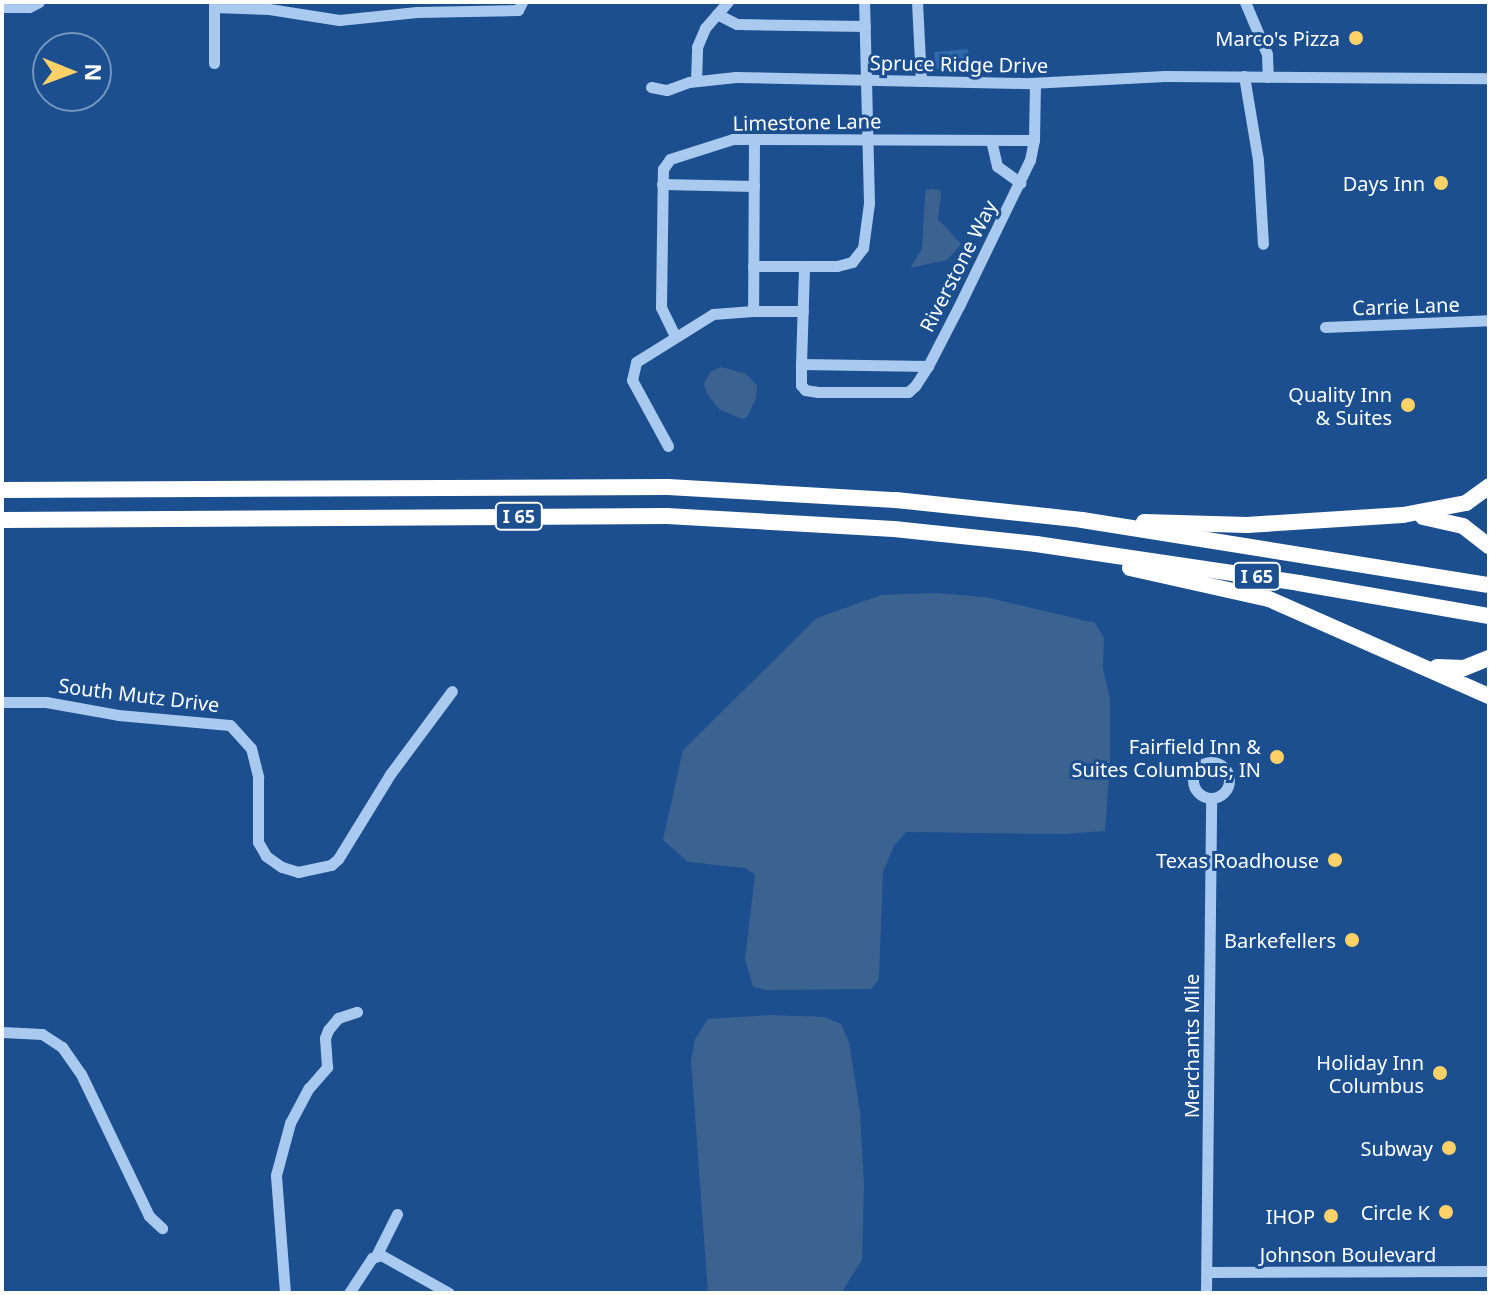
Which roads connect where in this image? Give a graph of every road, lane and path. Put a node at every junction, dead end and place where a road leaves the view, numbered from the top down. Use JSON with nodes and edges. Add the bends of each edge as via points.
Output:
{"nodes":[{"id":1,"x":39,"y":2,"type":"edge"},
{"id":2,"x":522,"y":2,"type":"edge"},
{"id":3,"x":728,"y":2,"type":"edge"},
{"id":4,"x":864,"y":2,"type":"edge"},
{"id":5,"x":917,"y":2,"type":"edge"},
{"id":6,"x":1250,"y":3,"type":"edge"},
{"id":7,"x":214,"y":4,"type":"edge"},
{"id":8,"x":2,"y":7,"type":"edge"},
{"id":9,"x":717,"y":14,"type":"junction"},
{"id":10,"x":865,"y":26,"type":"junction"},
{"id":11,"x":214,"y":63,"type":"dead end"},
{"id":12,"x":1244,"y":76,"type":"junction"},
{"id":13,"x":1268,"y":77,"type":"junction"},
{"id":14,"x":1489,"y":78,"type":"edge"},
{"id":15,"x":696,"y":81,"type":"junction"},
{"id":16,"x":867,"y":81,"type":"junction"},
{"id":17,"x":921,"y":81,"type":"junction"},
{"id":18,"x":1035,"y":83,"type":"junction"},
{"id":19,"x":651,"y":87,"type":"dead end"},
{"id":20,"x":754,"y":139,"type":"junction"},
{"id":21,"x":867,"y":139,"type":"junction"},
{"id":22,"x":991,"y":140,"type":"junction"},
{"id":23,"x":1034,"y":140,"type":"junction"},
{"id":24,"x":1020,"y":183,"type":"junction"},
{"id":25,"x":662,"y":184,"type":"junction"},
{"id":26,"x":754,"y":186,"type":"junction"},
{"id":27,"x":1263,"y":244,"type":"dead end"},
{"id":28,"x":753,"y":266,"type":"junction"},
{"id":29,"x":804,"y":267,"type":"junction"},
{"id":30,"x":753,"y":311,"type":"junction"},
{"id":31,"x":803,"y":311,"type":"junction"},
{"id":32,"x":1489,"y":320,"type":"edge"},
{"id":33,"x":1325,"y":327,"type":"dead end"},
{"id":34,"x":675,"y":336,"type":"junction"},
{"id":35,"x":801,"y":364,"type":"junction"},
{"id":36,"x":928,"y":366,"type":"junction"},
{"id":37,"x":668,"y":446,"type":"dead end"},
{"id":38,"x":1489,"y":486,"type":"edge"},
{"id":39,"x":2,"y":490,"type":"edge"},
{"id":40,"x":1403,"y":515,"type":"junction"},
{"id":41,"x":2,"y":520,"type":"edge"},
{"id":42,"x":1082,"y":520,"type":"junction"},
{"id":43,"x":1036,"y":544,"type":"junction"},
{"id":44,"x":1489,"y":546,"type":"edge"},
{"id":45,"x":1486,"y":585,"type":"edge"},
{"id":46,"x":1483,"y":615,"type":"edge"},
{"id":47,"x":1489,"y":658,"type":"edge"},
{"id":48,"x":1420,"y":663,"type":"junction"},
{"id":49,"x":452,"y":691,"type":"dead end"},
{"id":50,"x":1489,"y":696,"type":"edge"},
{"id":51,"x":2,"y":702,"type":"edge"},
{"id":52,"x":1211,"y":799,"type":"dead end"},
{"id":53,"x":357,"y":1012,"type":"dead end"},
{"id":54,"x":2,"y":1032,"type":"edge"},
{"id":55,"x":397,"y":1214,"type":"dead end"},
{"id":56,"x":162,"y":1228,"type":"dead end"},
{"id":57,"x":376,"y":1256,"type":"junction"},
{"id":58,"x":1489,"y":1271,"type":"edge"},
{"id":59,"x":1207,"y":1272,"type":"junction"},
{"id":60,"x":285,"y":1293,"type":"edge"},
{"id":61,"x":349,"y":1293,"type":"edge"},
{"id":62,"x":449,"y":1293,"type":"edge"},
{"id":63,"x":1206,"y":1293,"type":"edge"}],
"edges":[{"from":1,"to":8,"type":"street"},
{"from":2,"to":7,"type":"street","via":[[518,10],[339,20]]},
{"from":3,"to":9,"type":"street"},
{"from":4,"to":10,"type":"street"},
{"from":5,"to":17,"type":"street"},
{"from":6,"to":13,"type":"street","via":[[1267,54]]},
{"from":7,"to":11,"type":"street"},
{"from":9,"to":10,"type":"street","via":[[737,24]]},
{"from":9,"to":15,"type":"street","via":[[697,47]]},
{"from":10,"to":16,"type":"street"},
{"from":12,"to":13,"type":"street","name":"Spruce Ridge Drive"},
{"from":12,"to":18,"type":"street","name":"Spruce Ridge Drive"},
{"from":12,"to":27,"type":"street","via":[[1258,160]]},
{"from":13,"to":14,"type":"street","name":"Spruce Ridge Drive"},
{"from":15,"to":16,"type":"street","name":"Spruce Ridge Drive"},
{"from":15,"to":19,"type":"street","name":"Spruce Ridge Drive","via":[[667,90]]},
{"from":16,"to":17,"type":"street","name":"Spruce Ridge Drive"},
{"from":16,"to":21,"type":"street"},
{"from":17,"to":18,"type":"street","name":"Spruce Ridge Drive"},
{"from":18,"to":23,"type":"street","name":"Riverstone Way"},
{"from":20,"to":21,"type":"street","name":"Limestone Lane"},
{"from":20,"to":25,"type":"street","name":"Limestone Lane","via":[[733,139],[670,159]]},
{"from":20,"to":26,"type":"street"},
{"from":21,"to":22,"type":"street","name":"Limestone Lane"},
{"from":21,"to":29,"type":"street","via":[[866,236],[857,256],[837,266]]},
{"from":22,"to":23,"type":"street","name":"Limestone Lane"},
{"from":22,"to":24,"type":"street","name":"Riverstone Way","via":[[997,166]]},
{"from":23,"to":24,"type":"street","name":"Riverstone Way"},
{"from":24,"to":36,"type":"street","name":"Riverstone Way"},
{"from":25,"to":26,"type":"street"},
{"from":25,"to":34,"type":"street","via":[[661,307]]},
{"from":26,"to":28,"type":"street"},
{"from":28,"to":29,"type":"street"},
{"from":28,"to":30,"type":"street"},
{"from":29,"to":31,"type":"street"},
{"from":30,"to":31,"type":"street"},
{"from":30,"to":34,"type":"street","via":[[713,314]]},
{"from":31,"to":35,"type":"street"},
{"from":32,"to":33,"type":"street","name":"Carrie Lane"},
{"from":34,"to":37,"type":"street","via":[[641,356],[631,372]]},
{"from":35,"to":36,"type":"street"},
{"from":35,"to":36,"type":"street","name":"Riverstone Way","via":[[801,385],[818,392],[908,392]]},
{"from":38,"to":40,"type":"highway","via":[[1466,503]]},
{"from":39,"to":42,"type":"highway","number":"I 65","via":[[668,487],[896,500]]},
{"from":40,"to":42,"type":"highway","via":[[1247,525]]},
{"from":40,"to":44,"type":"highway","via":[[1463,526]]},
{"from":41,"to":43,"type":"highway","number":"I 65","via":[[667,516],[894,529]]},
{"from":42,"to":45,"type":"highway","number":"I 65"},
{"from":43,"to":46,"type":"highway","number":"I 65"},
{"from":43,"to":48,"type":"highway","via":[[1269,599]]},
{"from":47,"to":48,"type":"highway","via":[[1448,669]]},
{"from":48,"to":50,"type":"highway"},
{"from":49,"to":51,"type":"street","name":"South Mutz Drive","via":[[391,773],[338,859],[298,872],[266,856],[258,842],[258,777],[251,748],[230,725],[46,702]]},
{"from":52,"to":59,"type":"street","name":"Merchants Mile"},
{"from":53,"to":60,"type":"street","via":[[338,1018],[328,1030],[327,1067],[290,1123],[276,1175]]},
{"from":54,"to":56,"type":"street","via":[[42,1034],[62,1047],[81,1074],[149,1216]]},
{"from":55,"to":57,"type":"street"},
{"from":57,"to":61,"type":"street"},
{"from":57,"to":62,"type":"street"},
{"from":58,"to":59,"type":"street","name":"Johnson Boulevard"},
{"from":59,"to":63,"type":"street","name":"Merchants Mile"}]}
